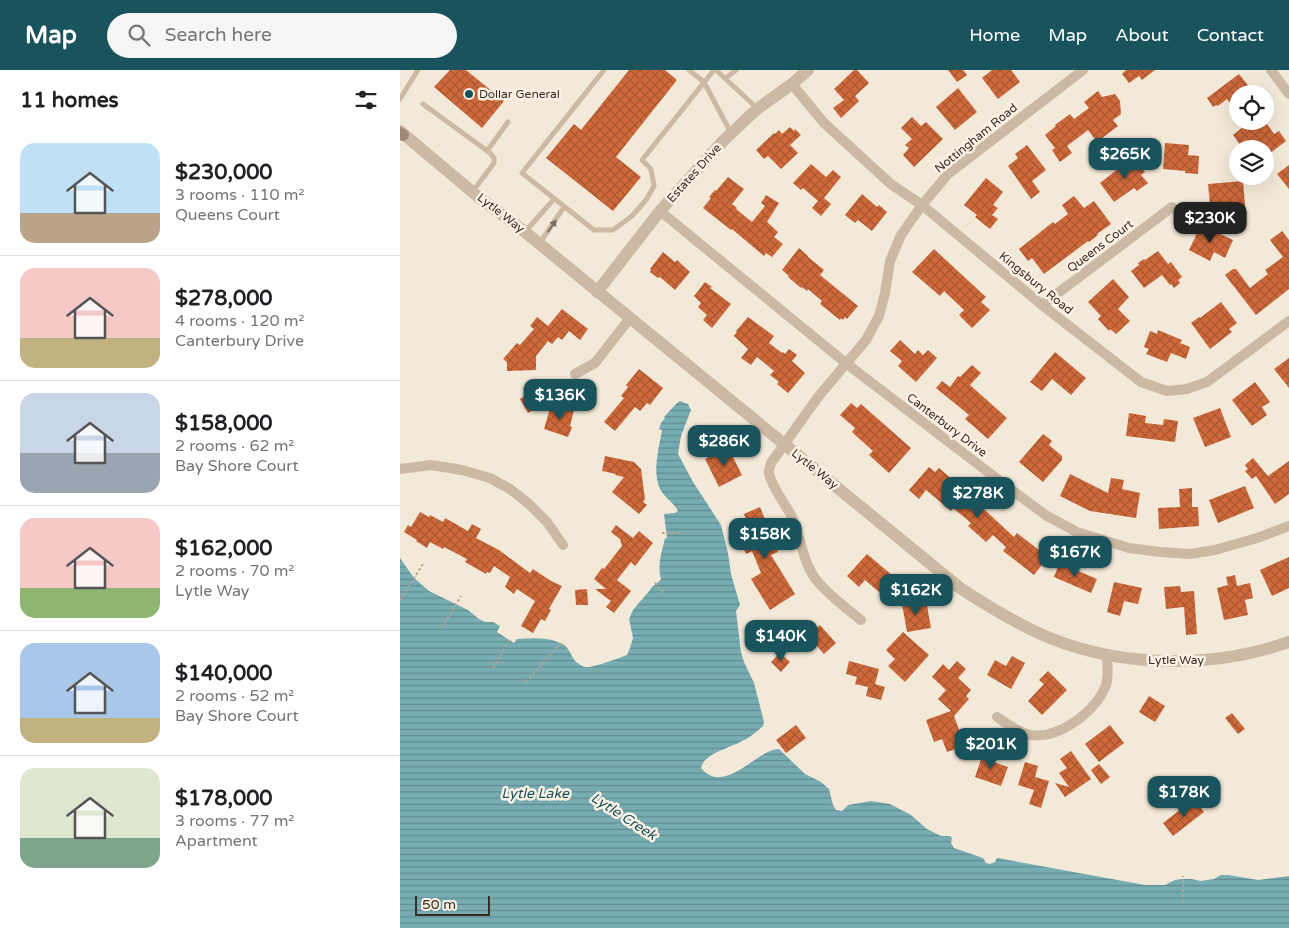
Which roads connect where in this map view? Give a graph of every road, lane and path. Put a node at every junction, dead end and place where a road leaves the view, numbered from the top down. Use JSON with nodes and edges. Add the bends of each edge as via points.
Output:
{"nodes":[{"id":1,"x":418,"y":70,"type":"edge"},
{"id":2,"x":604,"y":70,"type":"edge"},
{"id":3,"x":689,"y":70,"type":"edge"},
{"id":4,"x":715,"y":70,"type":"edge"},
{"id":5,"x":736,"y":70,"type":"edge"},
{"id":6,"x":808,"y":70,"type":"edge"},
{"id":7,"x":1083,"y":70,"type":"edge"},
{"id":8,"x":1271,"y":70,"type":"edge"},
{"id":9,"x":726,"y":78,"type":"junction"},
{"id":10,"x":704,"y":82,"type":"junction"},
{"id":11,"x":792,"y":84,"type":"junction"},
{"id":12,"x":1289,"y":94,"type":"edge"},
{"id":13,"x":400,"y":98,"type":"edge"},
{"id":14,"x":423,"y":104,"type":"dead end"},
{"id":15,"x":757,"y":109,"type":"junction"},
{"id":16,"x":508,"y":122,"type":"dead end"},
{"id":17,"x":401,"y":133,"type":"edge"},
{"id":18,"x":730,"y":133,"type":"junction"},
{"id":19,"x":487,"y":151,"type":"junction"},
{"id":20,"x":473,"y":192,"type":"junction"},
{"id":21,"x":554,"y":199,"type":"junction"},
{"id":22,"x":922,"y":205,"type":"junction"},
{"id":23,"x":564,"y":207,"type":"junction"},
{"id":24,"x":1172,"y":207,"type":"dead end"},
{"id":25,"x":660,"y":211,"type":"junction"},
{"id":26,"x":525,"y":232,"type":"junction"},
{"id":27,"x":539,"y":244,"type":"junction"},
{"id":28,"x":597,"y":292,"type":"junction"},
{"id":29,"x":1042,"y":305,"type":"junction"},
{"id":30,"x":630,"y":318,"type":"junction"},
{"id":31,"x":1289,"y":321,"type":"edge"},
{"id":32,"x":847,"y":364,"type":"junction"},
{"id":33,"x":575,"y":374,"type":"dead end"},
{"id":34,"x":784,"y":444,"type":"junction"},
{"id":35,"x":400,"y":469,"type":"edge"},
{"id":36,"x":1289,"y":526,"type":"edge"},
{"id":37,"x":662,"y":533,"type":"dead end"},
{"id":38,"x":680,"y":533,"type":"dead end"},
{"id":39,"x":563,"y":545,"type":"dead end"},
{"id":40,"x":423,"y":564,"type":"dead end"},
{"id":41,"x":655,"y":583,"type":"dead end"},
{"id":42,"x":663,"y":592,"type":"dead end"},
{"id":43,"x":461,"y":596,"type":"dead end"},
{"id":44,"x":400,"y":600,"type":"edge"},
{"id":45,"x":862,"y":620,"type":"dead end"},
{"id":46,"x":442,"y":627,"type":"dead end"},
{"id":47,"x":510,"y":639,"type":"dead end"},
{"id":48,"x":563,"y":641,"type":"dead end"},
{"id":49,"x":1289,"y":642,"type":"edge"},
{"id":50,"x":1107,"y":654,"type":"junction"},
{"id":51,"x":493,"y":668,"type":"dead end"},
{"id":52,"x":526,"y":682,"type":"dead end"},
{"id":53,"x":997,"y":717,"type":"dead end"},
{"id":54,"x":1183,"y":876,"type":"dead end"},
{"id":55,"x":1183,"y":902,"type":"dead end"}],
"edges":[{"from":1,"to":13,"type":"lane"},
{"from":2,"to":21,"type":"lane","via":[[522,173]]},
{"from":3,"to":10,"type":"lane"},
{"from":4,"to":9,"type":"lane"},
{"from":4,"to":10,"type":"lane"},
{"from":5,"to":9,"type":"lane"},
{"from":6,"to":11,"type":"street","name":"Estates Drive"},
{"from":7,"to":22,"type":"street","name":"Nottingham Road","via":[[948,174]]},
{"from":8,"to":12,"type":"street"},
{"from":9,"to":15,"type":"lane"},
{"from":10,"to":18,"type":"lane"},
{"from":10,"to":23,"type":"lane","via":[[642,160],[651,169],[654,186],[632,216],[613,230],[594,230]]},
{"from":11,"to":15,"type":"street","name":"Estates Drive"},
{"from":11,"to":22,"type":"street","name":"Kingsbury Road","via":[[824,123],[892,185]]},
{"from":14,"to":19,"type":"lane"},
{"from":15,"to":18,"type":"street","name":"Estates Drive"},
{"from":16,"to":19,"type":"lane"},
{"from":17,"to":20,"type":"street","name":"Lytle Way"},
{"from":18,"to":25,"type":"street","name":"Estates Drive"},
{"from":19,"to":20,"type":"lane","via":[[494,158],[494,163]]},
{"from":20,"to":26,"type":"street","name":"Lytle Way"},
{"from":21,"to":23,"type":"lane"},
{"from":21,"to":26,"type":"lane"},
{"from":22,"to":29,"type":"street","name":"Kingsbury Road"},
{"from":22,"to":32,"type":"street","name":"Nottingham Road","via":[[901,236],[890,261],[879,316]]},
{"from":27,"to":23,"type":"lane","one_way":true},
{"from":24,"to":29,"type":"street","name":"Queens Court"},
{"from":25,"to":28,"type":"street","name":"Estates Drive"},
{"from":25,"to":32,"type":"street","name":"Canterbury Drive"},
{"from":26,"to":27,"type":"street","name":"Lytle Way"},
{"from":27,"to":28,"type":"street","name":"Lytle Way"},
{"from":28,"to":30,"type":"street","name":"Lytle Way"},
{"from":29,"to":31,"type":"street","name":"Kingsbury Road","via":[[1141,382],[1166,391],[1187,389],[1207,382]]},
{"from":30,"to":33,"type":"street","via":[[595,363]]},
{"from":30,"to":34,"type":"street","name":"Lytle Way"},
{"from":32,"to":34,"type":"street","name":"Nottingham Road"},
{"from":32,"to":36,"type":"street","name":"Canterbury Drive","via":[[1047,516],[1077,532],[1129,548],[1190,554],[1215,550]]},
{"from":34,"to":45,"type":"street","name":"Nottingham Road","via":[[768,473],[791,516],[805,558],[817,581]]},
{"from":34,"to":50,"type":"street","name":"Lytle Way","via":[[989,608],[1051,638]]},
{"from":35,"to":39,"type":"street","via":[[431,465],[490,478],[529,504]]},
{"from":37,"to":38,"type":"path"},
{"from":40,"to":44,"type":"path"},
{"from":41,"to":42,"type":"path"},
{"from":43,"to":46,"type":"path"},
{"from":47,"to":51,"type":"path"},
{"from":48,"to":52,"type":"path"},
{"from":49,"to":50,"type":"street","name":"Lytle Way","via":[[1210,660],[1141,660]]},
{"from":50,"to":53,"type":"street","via":[[1107,682],[1101,696],[1061,731],[1046,735],[1030,734]]},
{"from":54,"to":55,"type":"path"}]}
